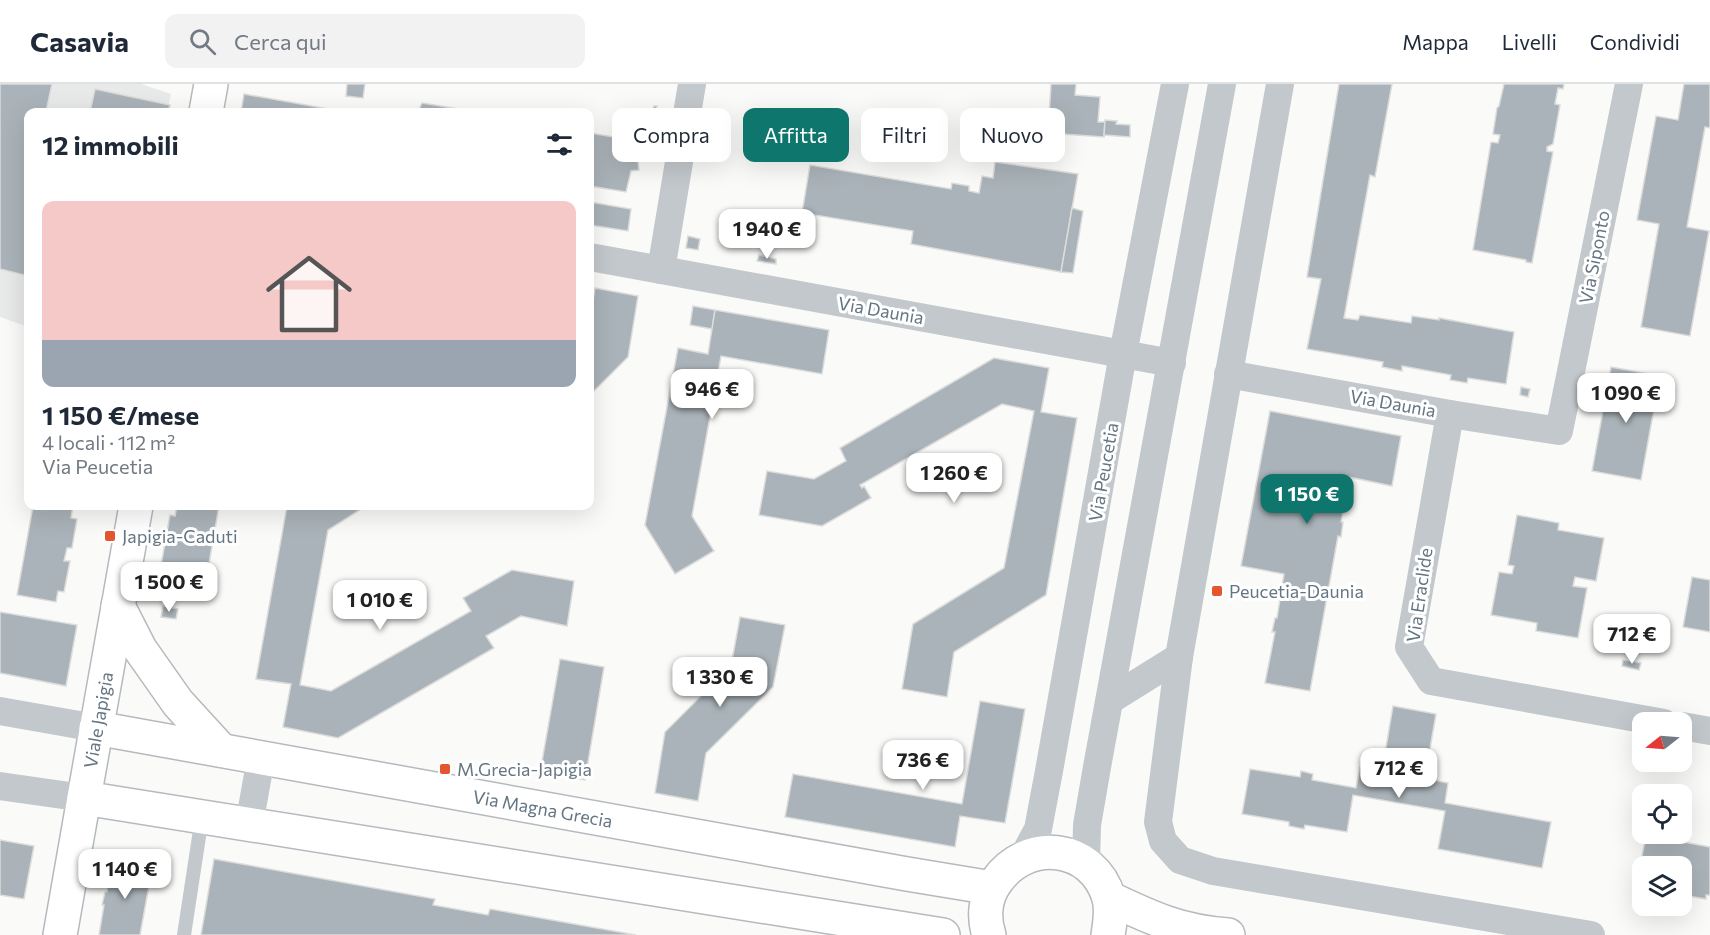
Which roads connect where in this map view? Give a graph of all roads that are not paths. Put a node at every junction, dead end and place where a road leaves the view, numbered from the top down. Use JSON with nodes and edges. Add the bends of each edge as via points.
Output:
{"nodes":[{"id":1,"x":211,"y":84,"type":"edge"},
{"id":2,"x":692,"y":84,"type":"edge"},
{"id":3,"x":1175,"y":84,"type":"edge"},
{"id":4,"x":1222,"y":84,"type":"edge"},
{"id":5,"x":1280,"y":84,"type":"edge"},
{"id":6,"x":1629,"y":84,"type":"edge"},
{"id":7,"x":207,"y":108,"type":"edge"},
{"id":8,"x":594,"y":258,"type":"edge"},
{"id":9,"x":661,"y":270,"type":"junction"},
{"id":10,"x":1123,"y":354,"type":"junction"},
{"id":11,"x":1172,"y":363,"type":"junction"},
{"id":12,"x":1228,"y":374,"type":"junction"},
{"id":13,"x":1450,"y":414,"type":"junction"},
{"id":14,"x":1559,"y":431,"type":"joint"},
{"id":15,"x":135,"y":510,"type":"edge"},
{"id":16,"x":118,"y":606,"type":"junction"},
{"id":17,"x":1179,"y":657,"type":"junction"},
{"id":18,"x":1110,"y":700,"type":"junction"},
{"id":19,"x":0,"y":711,"type":"edge"},
{"id":20,"x":1632,"y":717,"type":"edge"},
{"id":21,"x":96,"y":728,"type":"junction"},
{"id":22,"x":1692,"y":728,"type":"edge"},
{"id":23,"x":1710,"y":731,"type":"edge"},
{"id":24,"x":221,"y":750,"type":"junction"},
{"id":25,"x":261,"y":758,"type":"junction"},
{"id":26,"x":0,"y":786,"type":"edge"},
{"id":27,"x":84,"y":798,"type":"junction"},
{"id":28,"x":202,"y":817,"type":"junction"},
{"id":29,"x":249,"y":825,"type":"junction"},
{"id":30,"x":1023,"y":857,"type":"junction"},
{"id":31,"x":1086,"y":864,"type":"junction"},
{"id":32,"x":992,"y":888,"type":"junction"},
{"id":33,"x":1109,"y":898,"type":"junction"},
{"id":34,"x":60,"y":935,"type":"edge"},
{"id":35,"x":184,"y":935,"type":"edge"},
{"id":36,"x":943,"y":935,"type":"edge"},
{"id":37,"x":989,"y":935,"type":"edge"},
{"id":38,"x":1108,"y":935,"type":"edge"},
{"id":39,"x":1228,"y":935,"type":"edge"},
{"id":40,"x":1591,"y":935,"type":"edge"}],
"edges":[{"from":1,"to":7,"type":"main road"},
{"from":2,"to":9,"type":"street"},
{"from":3,"to":10,"type":"street","name":"Via Peucetia"},
{"from":4,"to":11,"type":"street"},
{"from":5,"to":12,"type":"street"},
{"from":6,"to":14,"type":"street","name":"Via Siponto"},
{"from":8,"to":9,"type":"street","name":"Via Daunia"},
{"from":9,"to":10,"type":"street","name":"Via Daunia"},
{"from":10,"to":11,"type":"street","name":"Via Daunia"},
{"from":10,"to":30,"type":"street","name":"Via Peucetia","via":[[1038,829]]},
{"from":11,"to":18,"type":"street"},
{"from":12,"to":13,"type":"street","name":"Via Daunia"},
{"from":12,"to":17,"type":"street"},
{"from":13,"to":14,"type":"street","name":"Via Daunia"},
{"from":13,"to":20,"type":"street","name":"Via Eraclide","via":[[1409,647],[1431,681]]},
{"from":15,"to":16,"type":"main road","name":"Viale Japigia"},
{"from":16,"to":21,"type":"main road","name":"Viale Japigia"},
{"from":16,"to":24,"type":"main road","via":[[159,676]]},
{"from":17,"to":18,"type":"street"},
{"from":17,"to":40,"type":"street","via":[[1158,822],[1163,841],[1180,860],[1213,871]]},
{"from":18,"to":31,"type":"street","via":[[1087,825]]},
{"from":19,"to":21,"type":"street"},
{"from":21,"to":24,"type":"main road","name":"Via Magna Grecia"},
{"from":21,"to":27,"type":"main road","name":"Viale Japigia"},
{"from":22,"to":23,"type":"street"},
{"from":24,"to":25,"type":"main road","name":"Via Magna Grecia"},
{"from":25,"to":29,"type":"street"},
{"from":25,"to":32,"type":"main road","name":"Via Magna Grecia"},
{"from":26,"to":27,"type":"street"},
{"from":27,"to":28,"type":"main road"},
{"from":27,"to":34,"type":"main road","name":"Viale Japigia"},
{"from":28,"to":29,"type":"main road"},
{"from":28,"to":35,"type":"lane"},
{"from":29,"to":36,"type":"main road","via":[[813,921]]},
{"from":30,"to":31,"type":"main road","via":[[1045,852],[1067,854]]},
{"from":30,"to":32,"type":"main road","via":[[1005,869]]},
{"from":31,"to":33,"type":"main road","via":[[1100,879]]},
{"from":32,"to":37,"type":"main road","via":[[985,914]]},
{"from":33,"to":38,"type":"main road"},
{"from":33,"to":39,"type":"main road","via":[[1175,927]]}]}
